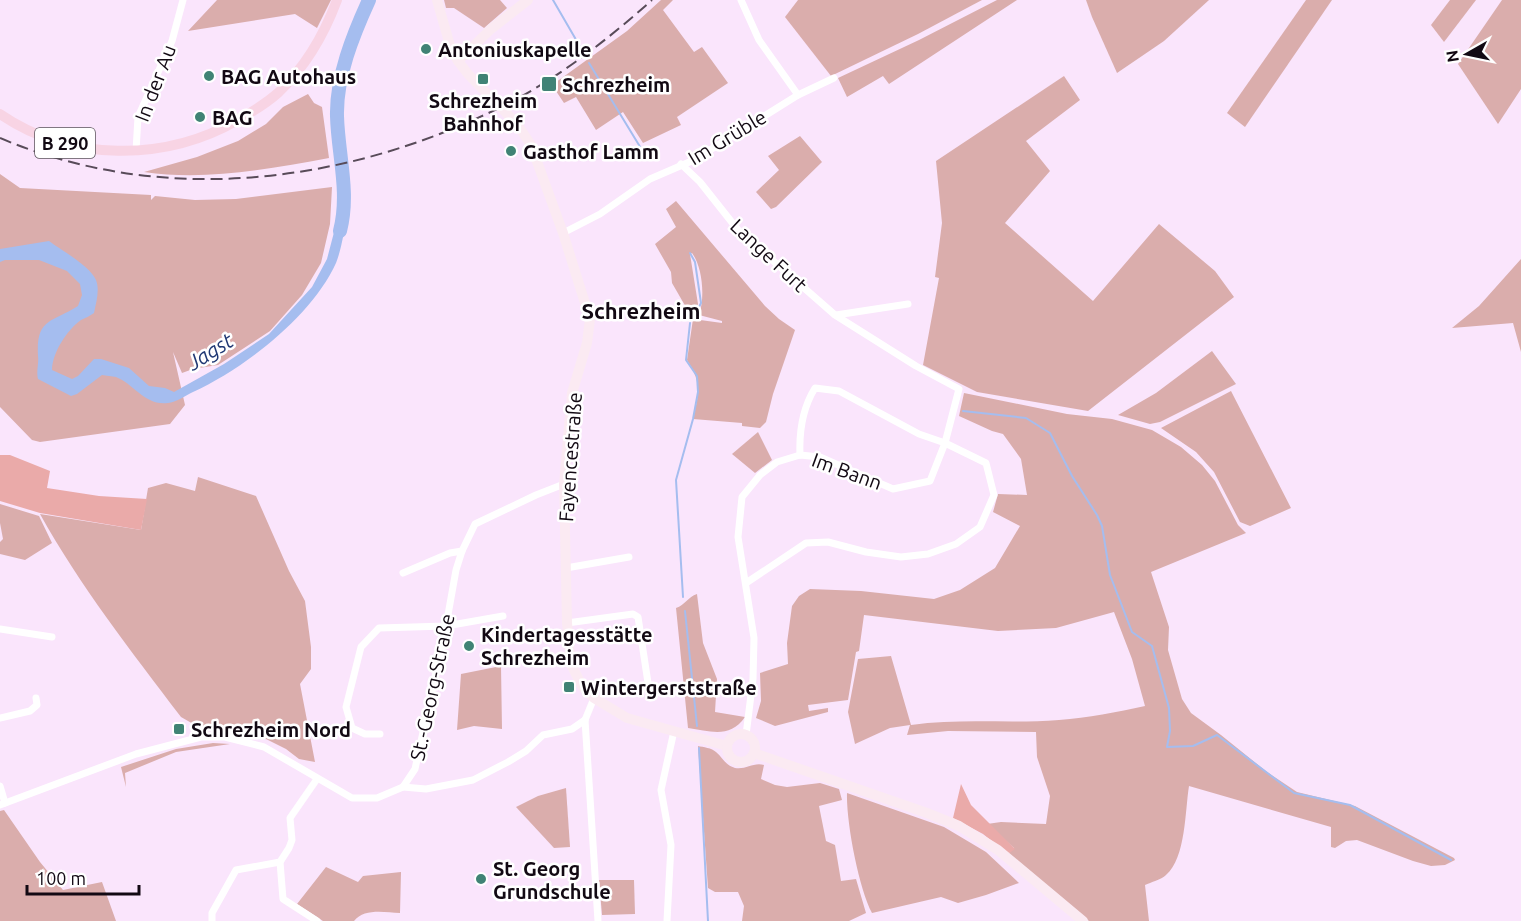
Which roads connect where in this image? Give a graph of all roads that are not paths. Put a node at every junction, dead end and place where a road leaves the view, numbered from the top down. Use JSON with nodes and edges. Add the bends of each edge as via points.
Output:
{"nodes":[{"id":1,"x":183,"y":0,"type":"edge"},
{"id":2,"x":337,"y":0,"type":"edge"},
{"id":3,"x":437,"y":0,"type":"edge"},
{"id":4,"x":528,"y":0,"type":"edge"},
{"id":5,"x":741,"y":0,"type":"edge"},
{"id":6,"x":458,"y":61,"type":"junction"},
{"id":7,"x":834,"y":78,"type":"dead end"},
{"id":8,"x":798,"y":94,"type":"junction"},
{"id":9,"x":0,"y":114,"type":"edge"},
{"id":10,"x":136,"y":151,"type":"junction"},
{"id":11,"x":681,"y":164,"type":"junction"},
{"id":12,"x":563,"y":233,"type":"junction"},
{"id":13,"x":908,"y":304,"type":"dead end"},
{"id":14,"x":835,"y":315,"type":"junction"},
{"id":15,"x":959,"y":389,"type":"joint"},
{"id":16,"x":945,"y":443,"type":"junction"},
{"id":17,"x":800,"y":455,"type":"junction"},
{"id":18,"x":564,"y":484,"type":"junction"},
{"id":19,"x":462,"y":551,"type":"junction"},
{"id":20,"x":629,"y":557,"type":"dead end"},
{"id":21,"x":566,"y":568,"type":"junction"},
{"id":22,"x":403,"y":573,"type":"dead end"},
{"id":23,"x":746,"y":583,"type":"junction"},
{"id":24,"x":503,"y":616,"type":"dead end"},
{"id":25,"x":567,"y":623,"type":"junction"},
{"id":26,"x":446,"y":626,"type":"junction"},
{"id":27,"x":0,"y":628,"type":"edge"},
{"id":28,"x":52,"y":637,"type":"dead end"},
{"id":29,"x":651,"y":696,"type":"dead end"},
{"id":30,"x":36,"y":698,"type":"dead end"},
{"id":31,"x":594,"y":698,"type":"junction"},
{"id":32,"x":0,"y":718,"type":"edge"},
{"id":33,"x":585,"y":720,"type":"junction"},
{"id":34,"x":674,"y":731,"type":"junction"},
{"id":35,"x":380,"y":734,"type":"dead end"},
{"id":36,"x":746,"y":735,"type":"junction"},
{"id":37,"x":727,"y":746,"type":"junction"},
{"id":38,"x":754,"y":753,"type":"junction"},
{"id":39,"x":317,"y":779,"type":"junction"},
{"id":40,"x":0,"y":786,"type":"edge"},
{"id":41,"x":403,"y":787,"type":"junction"},
{"id":42,"x":3,"y":804,"type":"edge"},
{"id":43,"x":280,"y":862,"type":"junction"},
{"id":44,"x":212,"y":921,"type":"edge"},
{"id":45,"x":317,"y":921,"type":"edge"},
{"id":46,"x":598,"y":921,"type":"edge"},
{"id":47,"x":667,"y":921,"type":"edge"},
{"id":48,"x":1083,"y":921,"type":"edge"}],
"edges":[{"from":1,"to":10,"type":"street","name":"In der Au","via":[[172,41],[138,117]]},
{"from":2,"to":10,"type":"main road","name":"In der Au","number":"B 290","via":[[305,63],[278,93],[251,113],[209,135],[182,144]]},
{"from":3,"to":6,"type":"street","name":"Fayencestraße"},
{"from":4,"to":6,"type":"street","via":[[490,29]]},
{"from":5,"to":8,"type":"street","via":[[759,40]]},
{"from":6,"to":12,"type":"street","name":"Fayencestraße","via":[[517,124],[531,145]]},
{"from":7,"to":8,"type":"street","name":"Im Grüble"},
{"from":8,"to":11,"type":"street","name":"Im Grüble","via":[[694,160]]},
{"from":9,"to":10,"type":"main road","number":"B 290","via":[[38,136],[100,150]]},
{"from":11,"to":12,"type":"street","name":"Im Grüble"},
{"from":11,"to":14,"type":"street","name":"Lange Furt","via":[[738,230]]},
{"from":12,"to":18,"type":"street","name":"Fayencestraße","via":[[590,319],[572,393]]},
{"from":13,"to":14,"type":"street"},
{"from":14,"to":15,"type":"street","name":"Lange Furt"},
{"from":15,"to":16,"type":"street","name":"Im Bann"},
{"from":16,"to":17,"type":"street","name":"Im Bann","via":[[930,481],[893,489],[820,457]]},
{"from":16,"to":17,"type":"street","via":[[919,434],[839,391],[815,388],[804,412]]},
{"from":16,"to":23,"type":"street","via":[[986,463],[994,495],[980,527],[956,544],[928,554],[901,556],[828,542],[806,543]]},
{"from":17,"to":23,"type":"street","name":"Im Bann","via":[[777,462],[742,497],[738,537]]},
{"from":18,"to":19,"type":"street","name":"St.-Georg-Straße","via":[[476,524]]},
{"from":18,"to":21,"type":"street","name":"Fayencestraße"},
{"from":19,"to":22,"type":"street"},
{"from":19,"to":26,"type":"street","name":"St.-Georg-Straße"},
{"from":20,"to":21,"type":"street"},
{"from":21,"to":25,"type":"street","name":"Fayencestraße"},
{"from":23,"to":36,"type":"street","name":"Im Bann","via":[[754,638]]},
{"from":24,"to":26,"type":"street"},
{"from":25,"to":29,"type":"street","via":[[633,614],[638,617]]},
{"from":25,"to":31,"type":"street","name":"Fayencestraße","via":[[571,664],[582,686]]},
{"from":26,"to":35,"type":"street","via":[[379,628],[361,647],[346,707],[352,728],[364,734]]},
{"from":26,"to":41,"type":"street","name":"St.-Georg-Straße","via":[[415,769]]},
{"from":27,"to":28,"type":"street"},
{"from":30,"to":32,"type":"street","via":[[37,705],[30,711]]},
{"from":31,"to":33,"type":"street"},
{"from":31,"to":34,"type":"street","name":"Fayencestraße","via":[[627,718]]},
{"from":33,"to":41,"type":"street","via":[[572,729],[543,735],[526,751],[473,780],[426,789]]},
{"from":33,"to":46,"type":"street"},
{"from":34,"to":37,"type":"street","name":"Fayencestraße"},
{"from":34,"to":47,"type":"street","via":[[661,790],[671,845]]},
{"from":36,"to":37,"type":"street","via":[[734,736]]},
{"from":36,"to":38,"type":"street","via":[[752,741]]},
{"from":37,"to":38,"type":"street","name":"Fayencestraße","via":[[729,755],[740,762]]},
{"from":38,"to":48,"type":"street","name":"Fayencestraße","via":[[959,826],[998,850]]},
{"from":39,"to":41,"type":"street","name":"St.-Georg-Straße","via":[[352,798],[377,798]]},
{"from":39,"to":42,"type":"street","name":"St.-Georg-Straße","via":[[264,747],[225,736],[201,737],[145,751]]},
{"from":39,"to":43,"type":"street","via":[[290,818],[292,840]]},
{"from":40,"to":42,"type":"street"},
{"from":43,"to":44,"type":"street","via":[[236,870],[212,913]]},
{"from":43,"to":45,"type":"street","via":[[283,899]]}]}
